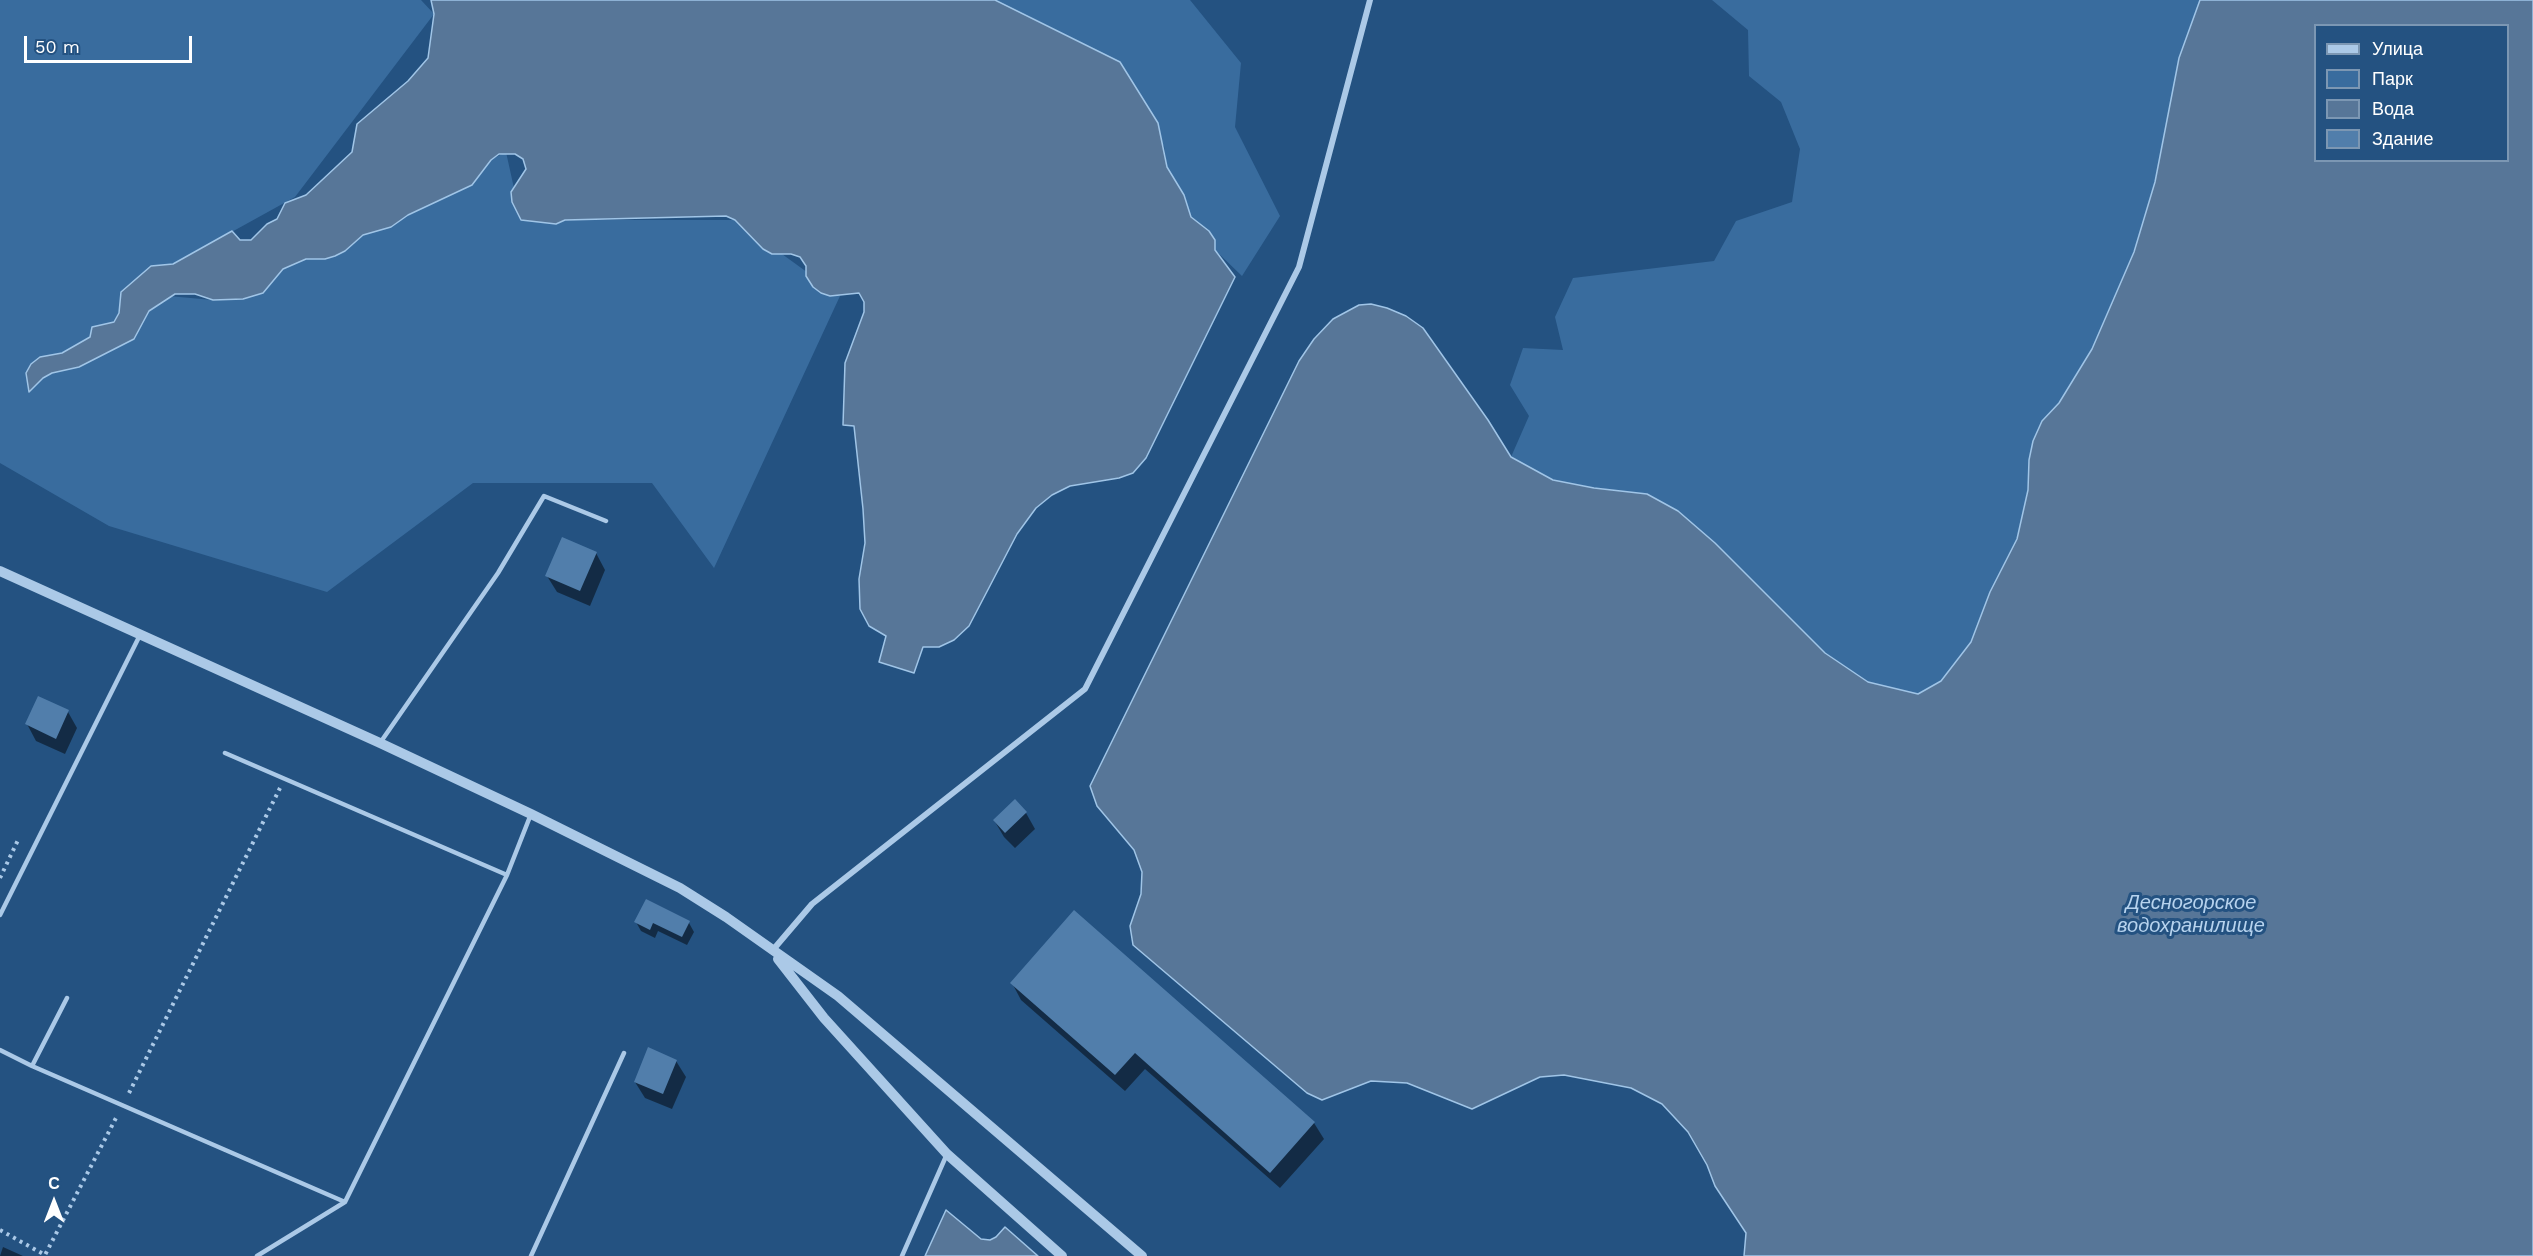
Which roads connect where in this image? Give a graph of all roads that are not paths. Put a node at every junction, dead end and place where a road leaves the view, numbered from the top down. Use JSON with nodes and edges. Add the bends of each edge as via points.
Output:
{"nodes":[{"id":1,"x":1370,"y":0,"type":"edge"},
{"id":2,"x":606,"y":521,"type":"dead end"},
{"id":3,"x":0,"y":571,"type":"edge"},
{"id":4,"x":140,"y":635,"type":"junction"},
{"id":5,"x":380,"y":743,"type":"junction"},
{"id":6,"x":225,"y":753,"type":"dead end"},
{"id":7,"x":531,"y":814,"type":"junction"},
{"id":8,"x":507,"y":875,"type":"junction"},
{"id":9,"x":0,"y":915,"type":"edge"},
{"id":10,"x":772,"y":951,"type":"junction"},
{"id":11,"x":67,"y":998,"type":"dead end"},
{"id":12,"x":0,"y":1050,"type":"edge"},
{"id":13,"x":624,"y":1053,"type":"dead end"},
{"id":14,"x":32,"y":1066,"type":"junction"},
{"id":15,"x":947,"y":1154,"type":"junction"},
{"id":16,"x":345,"y":1202,"type":"junction"},
{"id":17,"x":257,"y":1256,"type":"edge"},
{"id":18,"x":531,"y":1256,"type":"edge"},
{"id":19,"x":902,"y":1256,"type":"edge"},
{"id":20,"x":1062,"y":1256,"type":"edge"},
{"id":21,"x":1142,"y":1256,"type":"edge"}],
"edges":[{"from":1,"to":10,"type":"street","via":[[1299,267],[1085,689],[812,904]]},
{"from":2,"to":5,"type":"lane","via":[[544,496],[498,573]]},
{"from":3,"to":4,"type":"street"},
{"from":4,"to":5,"type":"street"},
{"from":4,"to":9,"type":"lane"},
{"from":5,"to":7,"type":"street"},
{"from":6,"to":8,"type":"lane"},
{"from":7,"to":8,"type":"lane"},
{"from":7,"to":10,"type":"street","via":[[680,888]]},
{"from":8,"to":16,"type":"lane"},
{"from":10,"to":15,"type":"street","via":[[824,1018]]},
{"from":10,"to":21,"type":"street","via":[[838,996]]},
{"from":11,"to":14,"type":"lane"},
{"from":12,"to":14,"type":"lane"},
{"from":13,"to":18,"type":"lane"},
{"from":14,"to":16,"type":"lane"},
{"from":15,"to":19,"type":"lane"},
{"from":15,"to":20,"type":"street"},
{"from":16,"to":17,"type":"lane"}]}
